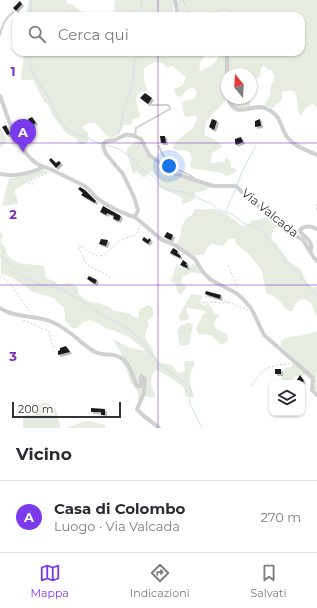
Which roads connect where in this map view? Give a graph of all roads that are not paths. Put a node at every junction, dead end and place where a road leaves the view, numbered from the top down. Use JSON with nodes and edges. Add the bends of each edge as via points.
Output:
{"nodes":[{"id":1,"x":175,"y":0,"type":"edge"},
{"id":2,"x":177,"y":12,"type":"edge"},
{"id":3,"x":12,"y":13,"type":"edge"},
{"id":4,"x":0,"y":35,"type":"edge"},
{"id":5,"x":228,"y":56,"type":"edge"},
{"id":6,"x":227,"y":68,"type":"edge"},
{"id":7,"x":0,"y":96,"type":"edge"},
{"id":8,"x":230,"y":104,"type":"edge"},
{"id":9,"x":150,"y":106,"type":"dead end"},
{"id":10,"x":135,"y":136,"type":"junction"},
{"id":11,"x":159,"y":146,"type":"dead end"},
{"id":12,"x":317,"y":155,"type":"edge"},
{"id":13,"x":44,"y":167,"type":"junction"},
{"id":14,"x":0,"y":174,"type":"edge"},
{"id":15,"x":199,"y":182,"type":"junction"},
{"id":16,"x":135,"y":217,"type":"junction"},
{"id":17,"x":317,"y":229,"type":"edge"},
{"id":18,"x":310,"y":252,"type":"junction"},
{"id":19,"x":317,"y":261,"type":"edge"},
{"id":20,"x":0,"y":308,"type":"edge"},
{"id":21,"x":317,"y":395,"type":"edge"},
{"id":22,"x":159,"y":428,"type":"edge"}],
"edges":[{"from":1,"to":2,"type":"street"},
{"from":3,"to":4,"type":"lane","via":[[3,24]]},
{"from":5,"to":6,"type":"street"},
{"from":7,"to":13,"type":"street","via":[[20,146],[35,162]]},
{"from":8,"to":12,"type":"street","via":[[241,110],[266,108],[279,118],[284,133],[292,143]]},
{"from":9,"to":10,"type":"lane","via":[[164,104],[170,108],[136,128]]},
{"from":10,"to":15,"type":"street","name":"Via Valcada","via":[[142,141],[148,155],[168,170]]},
{"from":10,"to":16,"type":"street","via":[[124,134],[116,140],[105,141],[103,146],[134,197],[138,210]]},
{"from":11,"to":15,"type":"lane","via":[[176,169],[191,175]]},
{"from":13,"to":14,"type":"street","via":[[22,174]]},
{"from":13,"to":16,"type":"street","via":[[83,185],[97,198]]},
{"from":15,"to":18,"type":"street","name":"Via Valcada","via":[[217,187],[236,186],[250,200],[303,240]]},
{"from":16,"to":21,"type":"street","via":[[162,240],[175,245],[195,259],[211,280],[236,293],[248,304],[264,335],[312,377],[312,390]]},
{"from":17,"to":18,"type":"street","via":[[307,226],[300,230],[311,245]]},
{"from":18,"to":19,"type":"street","name":"Via Valcada"},
{"from":20,"to":22,"type":"street","via":[[20,316],[51,322],[96,353],[112,354],[122,358],[138,386],[141,386],[141,376],[145,379],[145,389],[138,409]]}]}
